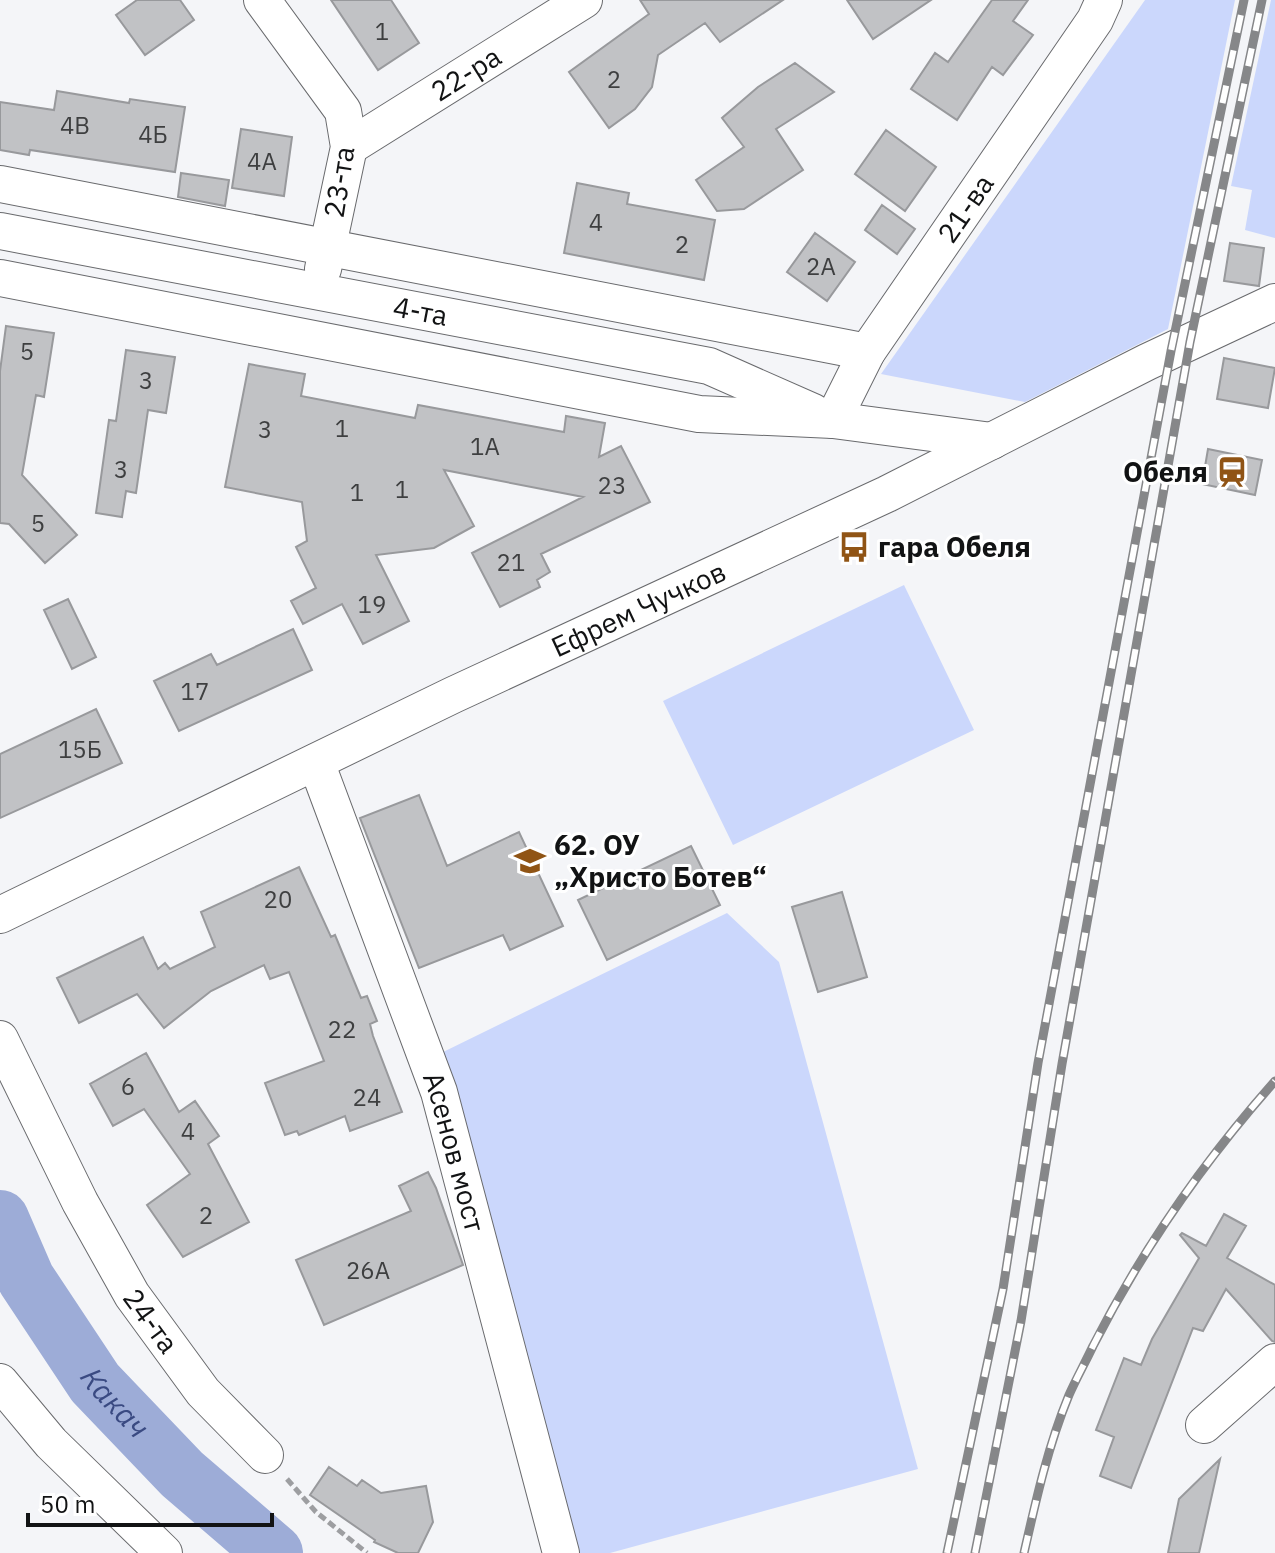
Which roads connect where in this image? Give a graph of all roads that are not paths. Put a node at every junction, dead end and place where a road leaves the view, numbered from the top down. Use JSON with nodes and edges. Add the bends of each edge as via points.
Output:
{"nodes":[{"id":1,"x":262,"y":0,"type":"edge"},
{"id":2,"x":584,"y":0,"type":"edge"},
{"id":3,"x":1104,"y":0,"type":"edge"},
{"id":4,"x":349,"y":147,"type":"junction"},
{"id":5,"x":0,"y":184,"type":"edge"},
{"id":6,"x":0,"y":231,"type":"edge"},
{"id":7,"x":327,"y":246,"type":"junction"},
{"id":8,"x":0,"y":278,"type":"edge"},
{"id":9,"x":319,"y":293,"type":"junction"},
{"id":10,"x":1275,"y":302,"type":"edge"},
{"id":11,"x":867,"y":352,"type":"junction"},
{"id":12,"x":833,"y":420,"type":"junction"},
{"id":13,"x":992,"y":441,"type":"junction"},
{"id":14,"x":316,"y":762,"type":"junction"},
{"id":15,"x":0,"y":915,"type":"edge"},
{"id":16,"x":0,"y":1039,"type":"edge"},
{"id":17,"x":1275,"y":1362,"type":"edge"},
{"id":18,"x":0,"y":1382,"type":"edge"},
{"id":19,"x":1204,"y":1425,"type":"dead end"},
{"id":20,"x":265,"y":1455,"type":"road end"},
{"id":21,"x":164,"y":1553,"type":"edge"},
{"id":22,"x":561,"y":1553,"type":"edge"}],
"edges":[{"from":1,"to":4,"type":"street","name":"23-та","via":[[343,111]]},
{"from":2,"to":4,"type":"street","name":"22-ра"},
{"from":3,"to":11,"type":"street","name":"21-ва"},
{"from":4,"to":7,"type":"street","name":"23-та"},
{"from":5,"to":7,"type":"street"},
{"from":6,"to":9,"type":"street","name":"4-та"},
{"from":7,"to":9,"type":"street","name":"23-та"},
{"from":7,"to":11,"type":"street"},
{"from":8,"to":12,"type":"street","name":"4-та","via":[[699,414]]},
{"from":9,"to":12,"type":"street","name":"4-та","via":[[709,366]]},
{"from":10,"to":13,"type":"street","name":"Ефрем Чучков"},
{"from":11,"to":12,"type":"street","name":"21-ва"},
{"from":12,"to":13,"type":"street","name":"4-та"},
{"from":13,"to":14,"type":"street","name":"Ефрем Чучков"},
{"from":14,"to":15,"type":"street","name":"Ефрем Чучков"},
{"from":14,"to":22,"type":"street","name":"Асенов мост","via":[[439,1092]]},
{"from":16,"to":20,"type":"street","name":"24-та","via":[[132,1295],[203,1392]]},
{"from":17,"to":19,"type":"street"},
{"from":18,"to":21,"type":"street","via":[[51,1443]]}]}
